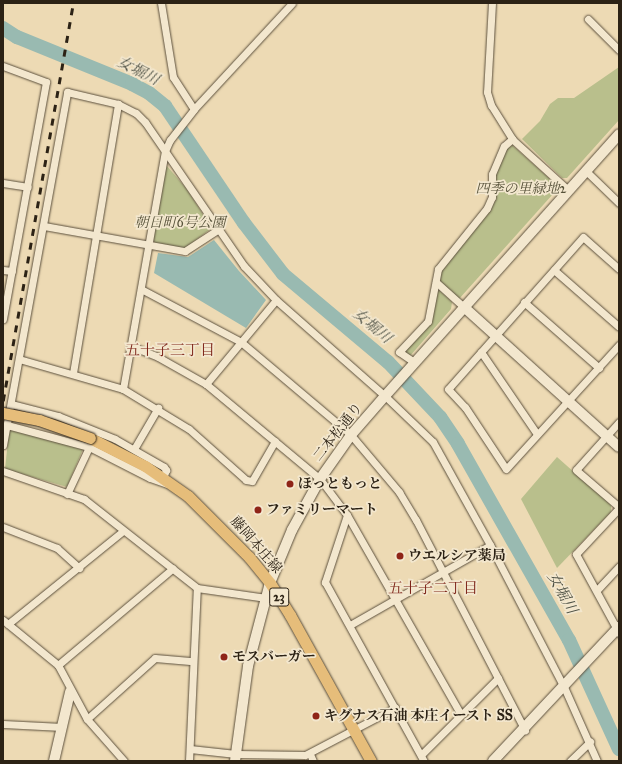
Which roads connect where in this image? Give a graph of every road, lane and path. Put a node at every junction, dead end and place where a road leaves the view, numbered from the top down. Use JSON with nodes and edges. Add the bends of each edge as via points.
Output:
{"nodes":[{"id":1,"x":161,"y":3,"type":"edge"},
{"id":2,"x":292,"y":3,"type":"edge"},
{"id":3,"x":492,"y":3,"type":"edge"},
{"id":4,"x":588,"y":19,"type":"dead end"},
{"id":5,"x":619,"y":50,"type":"edge"},
{"id":6,"x":3,"y":66,"type":"edge"},
{"id":7,"x":118,"y":104,"type":"junction"},
{"id":8,"x":193,"y":111,"type":"junction"},
{"id":9,"x":619,"y":134,"type":"edge"},
{"id":10,"x":512,"y":139,"type":"junction"},
{"id":11,"x":165,"y":151,"type":"junction"},
{"id":12,"x":586,"y":171,"type":"junction"},
{"id":13,"x":3,"y":183,"type":"edge"},
{"id":14,"x":28,"y":187,"type":"junction"},
{"id":15,"x":568,"y":190,"type":"junction"},
{"id":16,"x":618,"y":199,"type":"edge"},
{"id":17,"x":44,"y":226,"type":"junction"},
{"id":18,"x":217,"y":230,"type":"junction"},
{"id":19,"x":96,"y":235,"type":"junction"},
{"id":20,"x":148,"y":245,"type":"junction"},
{"id":21,"x":619,"y":269,"type":"edge"},
{"id":22,"x":3,"y":270,"type":"edge"},
{"id":23,"x":554,"y":270,"type":"junction"},
{"id":24,"x":12,"y":271,"type":"junction"},
{"id":25,"x":436,"y":282,"type":"junction"},
{"id":26,"x":141,"y":289,"type":"junction"},
{"id":27,"x":276,"y":300,"type":"junction"},
{"id":28,"x":524,"y":302,"type":"junction"},
{"id":29,"x":4,"y":306,"type":"edge"},
{"id":30,"x":465,"y":308,"type":"junction"},
{"id":31,"x":3,"y":319,"type":"edge"},
{"id":32,"x":619,"y":327,"type":"edge"},
{"id":33,"x":495,"y":335,"type":"junction"},
{"id":34,"x":240,"y":342,"type":"junction"},
{"id":35,"x":619,"y":345,"type":"edge"},
{"id":36,"x":131,"y":346,"type":"junction"},
{"id":37,"x":481,"y":352,"type":"junction"},
{"id":38,"x":19,"y":359,"type":"junction"},
{"id":39,"x":413,"y":364,"type":"junction"},
{"id":40,"x":599,"y":368,"type":"junction"},
{"id":41,"x":74,"y":373,"type":"junction"},
{"id":42,"x":206,"y":384,"type":"junction"},
{"id":43,"x":123,"y":389,"type":"junction"},
{"id":44,"x":385,"y":396,"type":"junction"},
{"id":45,"x":568,"y":402,"type":"junction"},
{"id":46,"x":11,"y":404,"type":"junction"},
{"id":47,"x":158,"y":408,"type":"junction"},
{"id":48,"x":3,"y":413,"type":"edge"},
{"id":49,"x":619,"y":422,"type":"edge"},
{"id":50,"x":7,"y":424,"type":"junction"},
{"id":51,"x":537,"y":434,"type":"junction"},
{"id":52,"x":351,"y":435,"type":"junction"},
{"id":53,"x":606,"y":436,"type":"junction"},
{"id":54,"x":274,"y":441,"type":"junction"},
{"id":55,"x":90,"y":442,"type":"junction"},
{"id":56,"x":3,"y":445,"type":"edge"},
{"id":57,"x":619,"y":447,"type":"edge"},
{"id":58,"x":134,"y":449,"type":"junction"},
{"id":59,"x":3,"y":471,"type":"edge"},
{"id":60,"x":320,"y":479,"type":"junction"},
{"id":61,"x":168,"y":481,"type":"junction"},
{"id":62,"x":66,"y":494,"type":"junction"},
{"id":63,"x":619,"y":508,"type":"edge"},
{"id":64,"x":347,"y":515,"type":"junction"},
{"id":65,"x":3,"y":527,"type":"edge"},
{"id":66,"x":123,"y":530,"type":"junction"},
{"id":67,"x":490,"y":545,"type":"junction"},
{"id":68,"x":619,"y":566,"type":"edge"},
{"id":69,"x":79,"y":568,"type":"junction"},
{"id":70,"x":173,"y":568,"type":"junction"},
{"id":71,"x":443,"y":572,"type":"junction"},
{"id":72,"x":270,"y":584,"type":"junction"},
{"id":73,"x":197,"y":588,"type":"junction"},
{"id":74,"x":597,"y":590,"type":"junction"},
{"id":75,"x":266,"y":598,"type":"junction"},
{"id":76,"x":394,"y":599,"type":"junction"},
{"id":77,"x":5,"y":622,"type":"edge"},
{"id":78,"x":350,"y":625,"type":"junction"},
{"id":79,"x":618,"y":630,"type":"edge"},
{"id":80,"x":193,"y":661,"type":"junction"},
{"id":81,"x":58,"y":665,"type":"junction"},
{"id":82,"x":498,"y":678,"type":"junction"},
{"id":83,"x":565,"y":686,"type":"junction"},
{"id":84,"x":70,"y":692,"type":"junction"},
{"id":85,"x":395,"y":708,"type":"junction"},
{"id":86,"x":461,"y":715,"type":"junction"},
{"id":87,"x":86,"y":719,"type":"junction"},
{"id":88,"x":3,"y":724,"type":"edge"},
{"id":89,"x":62,"y":727,"type":"junction"},
{"id":90,"x":353,"y":728,"type":"junction"},
{"id":91,"x":525,"y":730,"type":"junction"},
{"id":92,"x":590,"y":742,"type":"junction"},
{"id":93,"x":190,"y":749,"type":"junction"},
{"id":94,"x":310,"y":754,"type":"junction"},
{"id":95,"x":235,"y":758,"type":"edge"},
{"id":96,"x":273,"y":758,"type":"edge"},
{"id":97,"x":422,"y":758,"type":"edge"},
{"id":98,"x":54,"y":761,"type":"edge"},
{"id":99,"x":124,"y":761,"type":"edge"},
{"id":100,"x":189,"y":761,"type":"edge"},
{"id":101,"x":313,"y":761,"type":"edge"},
{"id":102,"x":371,"y":761,"type":"edge"},
{"id":103,"x":493,"y":761,"type":"edge"},
{"id":104,"x":570,"y":761,"type":"edge"},
{"id":105,"x":597,"y":761,"type":"edge"}],
"edges":[{"from":1,"to":8,"type":"street","via":[[173,77]]},
{"from":2,"to":8,"type":"street"},
{"from":3,"to":10,"type":"street","via":[[487,92],[491,105]]},
{"from":4,"to":5,"type":"street"},
{"from":6,"to":14,"type":"street","via":[[46,82]]},
{"from":7,"to":11,"type":"street","via":[[141,118]]},
{"from":7,"to":17,"type":"street","via":[[67,92]]},
{"from":7,"to":19,"type":"street"},
{"from":8,"to":11,"type":"street","via":[[170,140]]},
{"from":9,"to":12,"type":"street","name":"二本松通り"},
{"from":10,"to":15,"type":"street"},
{"from":10,"to":25,"type":"street","via":[[504,146],[492,174],[492,196],[487,208],[438,269]]},
{"from":11,"to":18,"type":"street"},
{"from":11,"to":20,"type":"street"},
{"from":12,"to":15,"type":"street","name":"二本松通り"},
{"from":12,"to":16,"type":"street"},
{"from":13,"to":14,"type":"street"},
{"from":14,"to":24,"type":"street"},
{"from":15,"to":30,"type":"street","name":"二本松通り"},
{"from":17,"to":19,"type":"street"},
{"from":17,"to":38,"type":"street"},
{"from":18,"to":20,"type":"street","via":[[185,251]]},
{"from":18,"to":27,"type":"street","via":[[244,266]]},
{"from":19,"to":20,"type":"street"},
{"from":19,"to":41,"type":"street"},
{"from":20,"to":26,"type":"street"},
{"from":21,"to":23,"type":"street","via":[[583,237]]},
{"from":22,"to":24,"type":"street"},
{"from":23,"to":28,"type":"street"},
{"from":23,"to":32,"type":"street"},
{"from":24,"to":29,"type":"street"},
{"from":25,"to":30,"type":"street"},
{"from":25,"to":39,"type":"street","via":[[428,322],[399,352]]},
{"from":26,"to":34,"type":"street"},
{"from":26,"to":36,"type":"street"},
{"from":27,"to":34,"type":"street"},
{"from":27,"to":44,"type":"street"},
{"from":28,"to":33,"type":"street"},
{"from":28,"to":40,"type":"street"},
{"from":29,"to":31,"type":"street"},
{"from":30,"to":33,"type":"street"},
{"from":30,"to":39,"type":"street","name":"二本松通り"},
{"from":33,"to":37,"type":"street"},
{"from":33,"to":45,"type":"street"},
{"from":34,"to":42,"type":"street"},
{"from":34,"to":52,"type":"street"},
{"from":35,"to":40,"type":"street"},
{"from":36,"to":42,"type":"street","via":[[158,357]]},
{"from":36,"to":43,"type":"street"},
{"from":37,"to":51,"type":"street"},
{"from":37,"to":51,"type":"street","via":[[448,389],[465,407],[506,469]]},
{"from":38,"to":41,"type":"street"},
{"from":38,"to":46,"type":"street"},
{"from":39,"to":44,"type":"street","name":"二本松通り"},
{"from":40,"to":45,"type":"street"},
{"from":41,"to":43,"type":"street"},
{"from":42,"to":54,"type":"street"},
{"from":43,"to":47,"type":"street"},
{"from":44,"to":52,"type":"street","name":"二本松通り"},
{"from":44,"to":67,"type":"street","via":[[433,442]]},
{"from":45,"to":51,"type":"street"},
{"from":45,"to":53,"type":"street"},
{"from":46,"to":50,"type":"street"},
{"from":46,"to":58,"type":"street","via":[[71,420]]},
{"from":47,"to":54,"type":"street","via":[[189,429],[246,480],[252,481]]},
{"from":47,"to":58,"type":"street"},
{"from":48,"to":55,"type":"main road","number":"23","bridge":true,"via":[[39,420]]},
{"from":49,"to":53,"type":"street"},
{"from":50,"to":55,"type":"street"},
{"from":50,"to":56,"type":"street"},
{"from":52,"to":60,"type":"street","name":"二本松通り"},
{"from":52,"to":71,"type":"street","via":[[399,492]]},
{"from":53,"to":57,"type":"street"},
{"from":53,"to":63,"type":"street","via":[[576,470]]},
{"from":54,"to":60,"type":"street"},
{"from":55,"to":61,"type":"main road","name":"藤岡本庄線","number":"23","via":[[130,457]]},
{"from":55,"to":62,"type":"street"},
{"from":58,"to":61,"type":"street","via":[[164,467]]},
{"from":59,"to":62,"type":"street"},
{"from":60,"to":64,"type":"street"},
{"from":60,"to":72,"type":"street","name":"二本松通り","via":[[292,530]]},
{"from":61,"to":72,"type":"main road","name":"藤岡本庄線","number":"23","via":[[215,521]]},
{"from":62,"to":66,"type":"street","via":[[84,499]]},
{"from":63,"to":74,"type":"street","via":[[576,554]]},
{"from":64,"to":76,"type":"street"},
{"from":64,"to":78,"type":"street","via":[[325,582]]},
{"from":65,"to":69,"type":"street","via":[[56,548]]},
{"from":66,"to":69,"type":"street"},
{"from":66,"to":70,"type":"street"},
{"from":67,"to":71,"type":"street"},
{"from":67,"to":83,"type":"street"},
{"from":68,"to":74,"type":"street"},
{"from":69,"to":77,"type":"street"},
{"from":70,"to":73,"type":"street"},
{"from":70,"to":81,"type":"street"},
{"from":71,"to":76,"type":"street"},
{"from":71,"to":82,"type":"street"},
{"from":72,"to":75,"type":"street","name":"二本松通り"},
{"from":72,"to":90,"type":"main road","name":"藤岡本庄線","number":"23"},
{"from":73,"to":75,"type":"street"},
{"from":73,"to":80,"type":"street"},
{"from":74,"to":79,"type":"street"},
{"from":75,"to":95,"type":"street","name":"二本松通り","via":[[248,666]]},
{"from":76,"to":78,"type":"street"},
{"from":76,"to":86,"type":"street"},
{"from":77,"to":81,"type":"street"},
{"from":78,"to":85,"type":"street"},
{"from":79,"to":83,"type":"street"},
{"from":80,"to":87,"type":"street","via":[[155,658]]},
{"from":80,"to":93,"type":"street"},
{"from":81,"to":84,"type":"street"},
{"from":82,"to":86,"type":"street"},
{"from":82,"to":91,"type":"street"},
{"from":83,"to":91,"type":"street"},
{"from":83,"to":92,"type":"street"},
{"from":84,"to":87,"type":"street"},
{"from":84,"to":89,"type":"street"},
{"from":85,"to":90,"type":"street"},
{"from":85,"to":97,"type":"street"},
{"from":86,"to":97,"type":"street"},
{"from":87,"to":99,"type":"street"},
{"from":88,"to":89,"type":"street"},
{"from":89,"to":98,"type":"street"},
{"from":90,"to":94,"type":"street"},
{"from":90,"to":102,"type":"main road","name":"藤岡本庄線","number":"23"},
{"from":91,"to":103,"type":"street"},
{"from":92,"to":104,"type":"street"},
{"from":92,"to":105,"type":"street"},
{"from":93,"to":95,"type":"street"},
{"from":93,"to":100,"type":"street"},
{"from":94,"to":96,"type":"street"},
{"from":94,"to":101,"type":"street"},
{"from":95,"to":96,"type":"street"}]}
